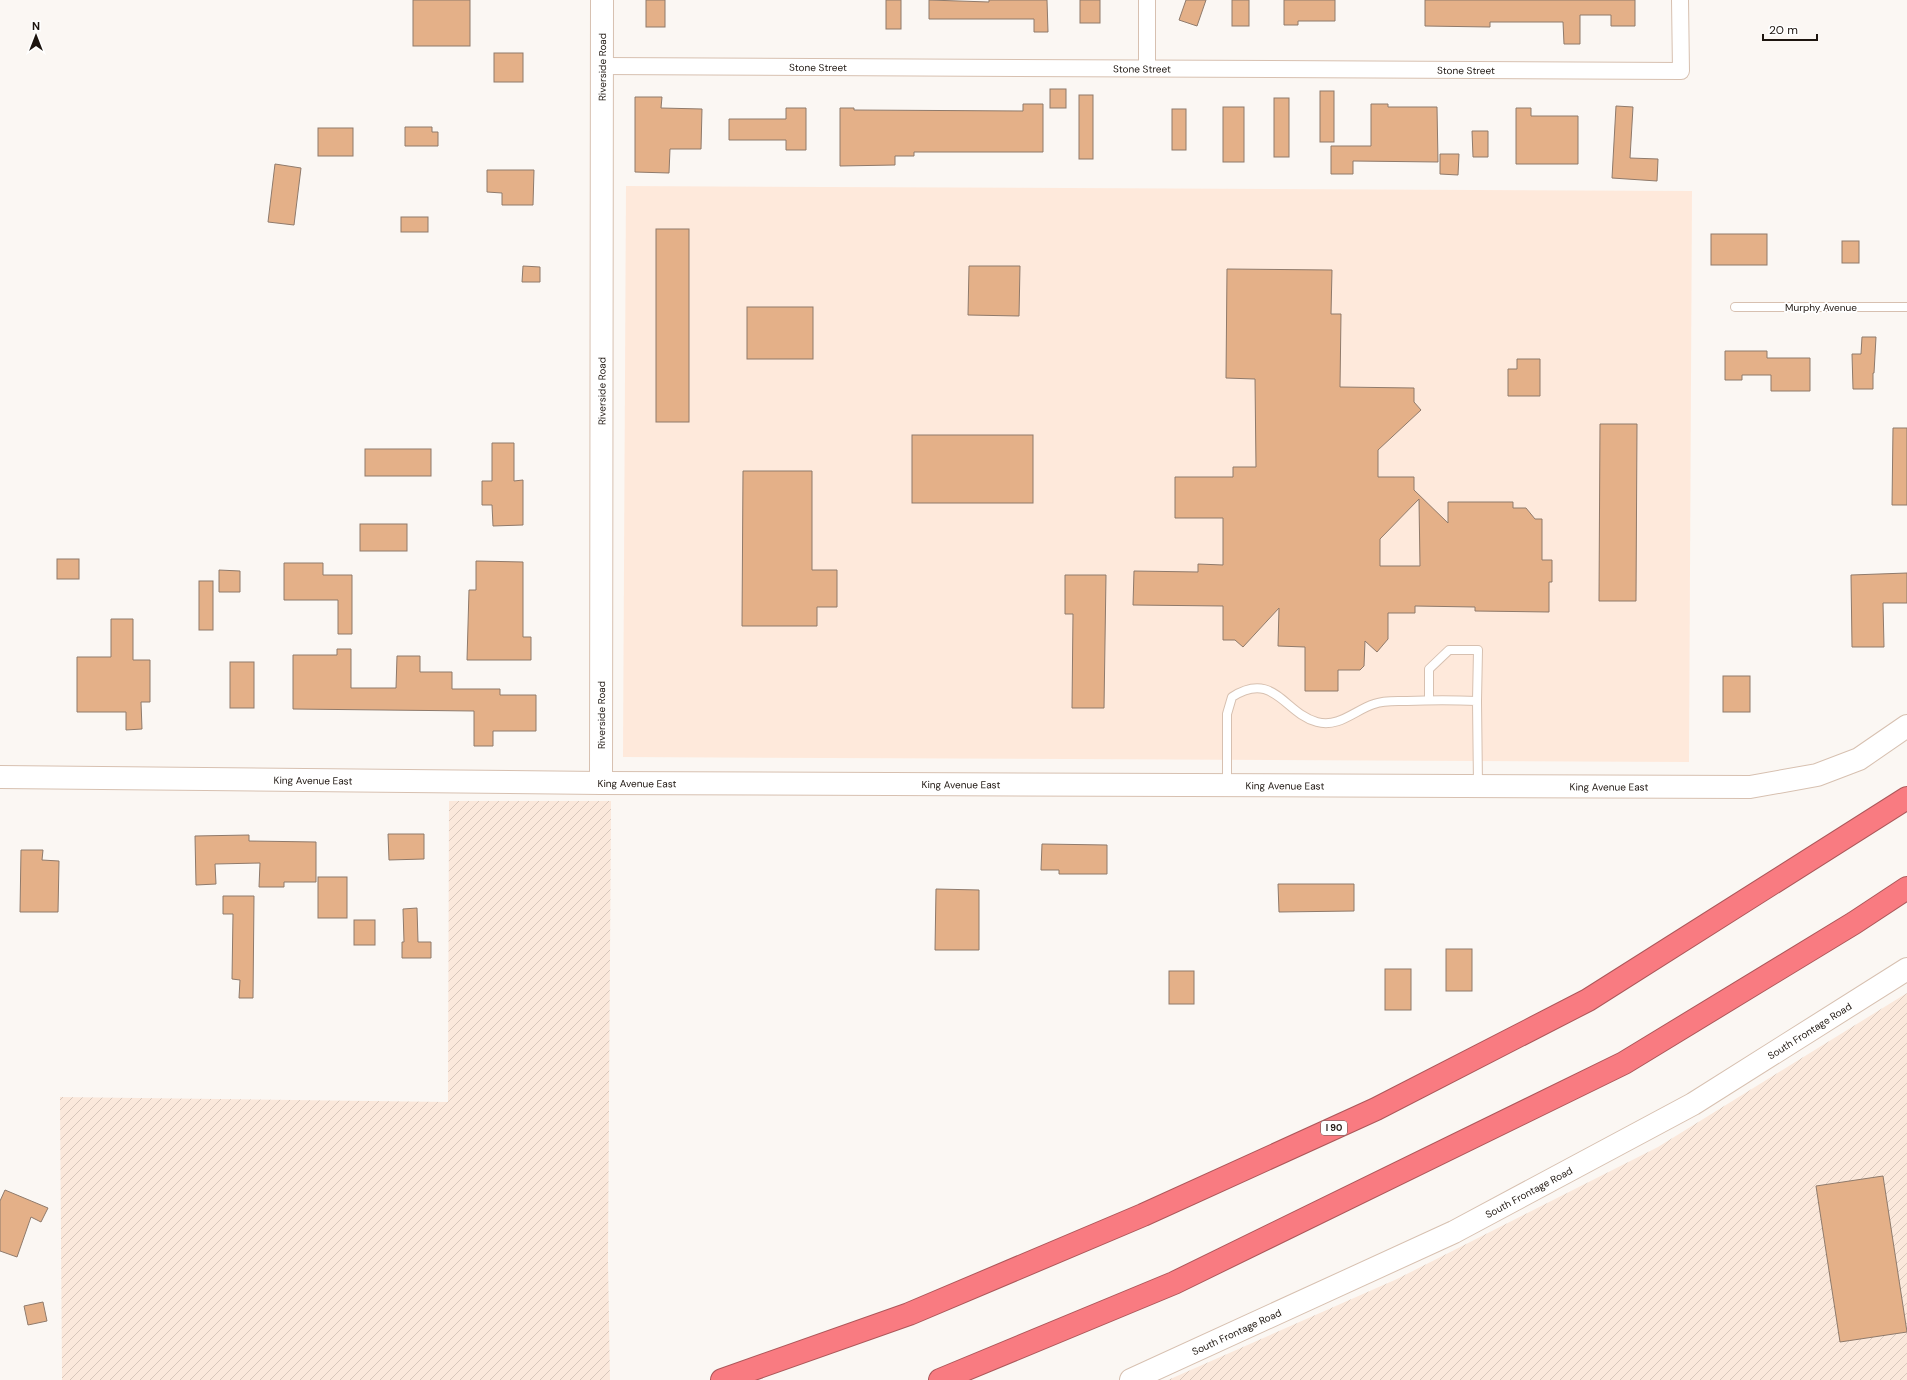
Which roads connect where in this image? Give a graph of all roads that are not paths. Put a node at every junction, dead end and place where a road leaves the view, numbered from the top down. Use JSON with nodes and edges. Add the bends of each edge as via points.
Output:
{"nodes":[{"id":1,"x":602,"y":0,"type":"edge"},
{"id":2,"x":1147,"y":0,"type":"edge"},
{"id":3,"x":1680,"y":0,"type":"edge"},
{"id":4,"x":603,"y":66,"type":"junction"},
{"id":5,"x":1147,"y":68,"type":"junction"},
{"id":6,"x":1735,"y":307,"type":"dead end"},
{"id":7,"x":1907,"y":307,"type":"edge"},
{"id":8,"x":1429,"y":700,"type":"junction"},
{"id":9,"x":1477,"y":701,"type":"junction"},
{"id":10,"x":1907,"y":726,"type":"edge"},
{"id":11,"x":0,"y":777,"type":"edge"},
{"id":12,"x":601,"y":783,"type":"junction"},
{"id":13,"x":1227,"y":785,"type":"junction"},
{"id":14,"x":1478,"y":786,"type":"junction"},
{"id":15,"x":1907,"y":798,"type":"edge"},
{"id":16,"x":1907,"y":888,"type":"edge"},
{"id":17,"x":1907,"y":969,"type":"edge"},
{"id":18,"x":722,"y":1380,"type":"edge"},
{"id":19,"x":940,"y":1380,"type":"edge"},
{"id":20,"x":1131,"y":1380,"type":"edge"}],
"edges":[{"from":1,"to":4,"type":"main road","name":"Riverside Road"},
{"from":2,"to":5,"type":"street"},
{"from":3,"to":5,"type":"street","name":"Stone Street","via":[[1681,71]]},
{"from":4,"to":5,"type":"street","name":"Stone Street"},
{"from":4,"to":12,"type":"main road","name":"Riverside Road"},
{"from":6,"to":7,"type":"lane","name":"Murphy Avenue"},
{"from":8,"to":9,"type":"lane"},
{"from":8,"to":9,"type":"lane","via":[[1430,669],[1449,650],[1478,650]]},
{"from":8,"to":13,"type":"lane","via":[[1374,703],[1344,720],[1318,723],[1302,715],[1274,692],[1256,688],[1244,690],[1232,697],[1227,714]]},
{"from":9,"to":14,"type":"lane"},
{"from":10,"to":14,"type":"main road","name":"King Avenue East","via":[[1859,759],[1817,775],[1750,787]]},
{"from":11,"to":12,"type":"main road","name":"King Avenue East"},
{"from":12,"to":13,"type":"main road","name":"King Avenue East"},
{"from":13,"to":14,"type":"main road","name":"King Avenue East"},
{"from":15,"to":18,"type":"highway","number":"I 90","via":[[1588,1000],[1376,1109],[1144,1215],[909,1314]]},
{"from":16,"to":19,"type":"highway","via":[[1624,1063],[1174,1283]]},
{"from":17,"to":20,"type":"main road","name":"South Frontage Road","via":[[1693,1104],[1454,1232]]}]}
